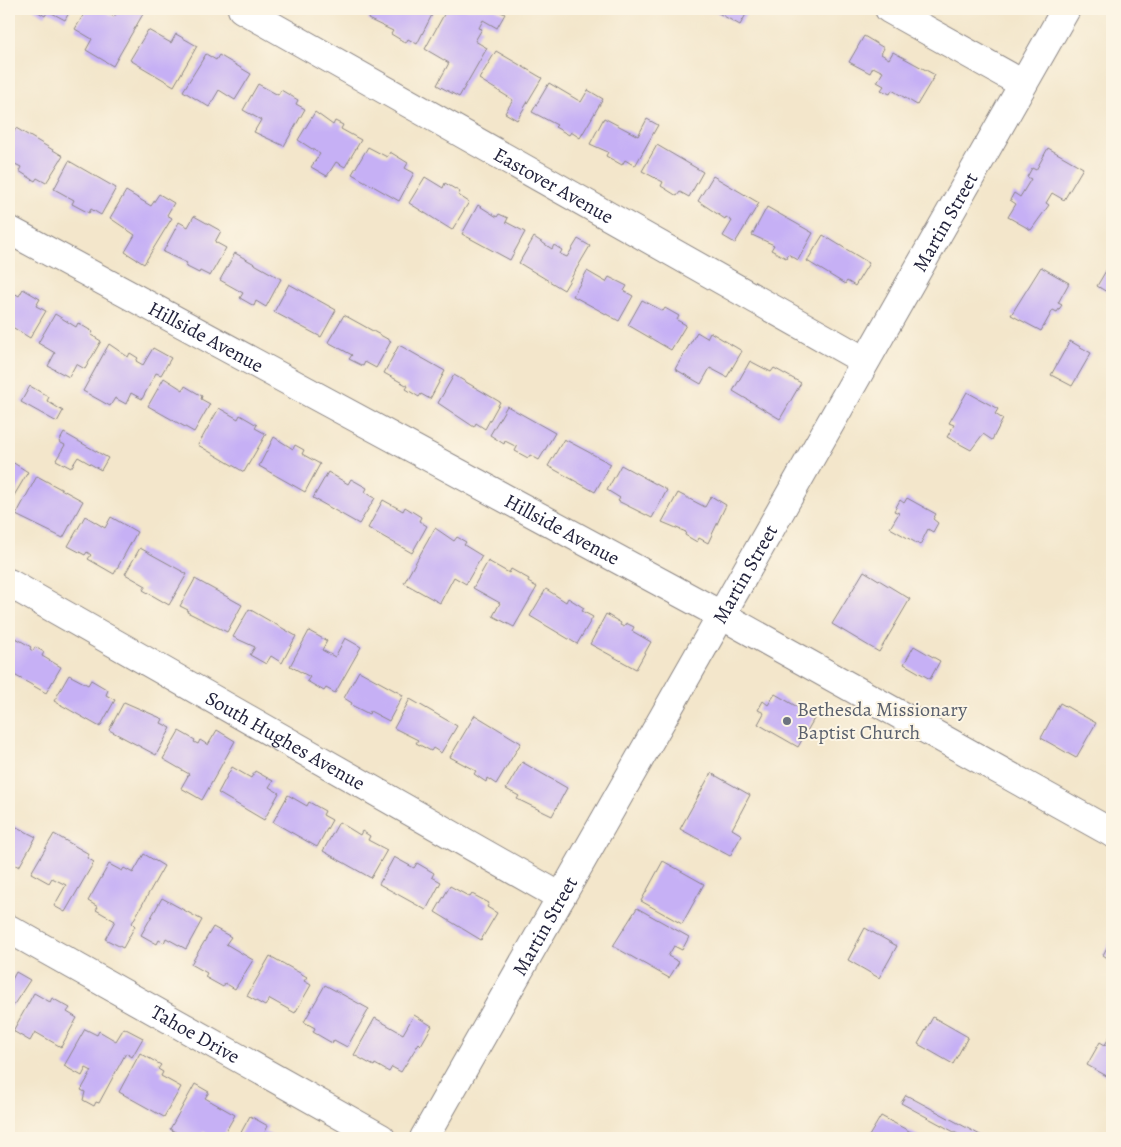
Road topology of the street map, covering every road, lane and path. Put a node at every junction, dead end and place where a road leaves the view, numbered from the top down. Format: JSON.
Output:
{"nodes":[{"id":1,"x":242,"y":9,"type":"edge"},
{"id":2,"x":888,"y":9,"type":"edge"},
{"id":3,"x":1066,"y":9,"type":"edge"},
{"id":4,"x":1023,"y":84,"type":"junction"},
{"id":5,"x":9,"y":230,"type":"edge"},
{"id":6,"x":865,"y":362,"type":"junction"},
{"id":7,"x":9,"y":583,"type":"edge"},
{"id":8,"x":721,"y":615,"type":"junction"},
{"id":9,"x":1112,"y":833,"type":"edge"},
{"id":10,"x":561,"y":897,"type":"junction"},
{"id":11,"x":9,"y":929,"type":"edge"},
{"id":12,"x":381,"y":1138,"type":"edge"},
{"id":13,"x":424,"y":1138,"type":"edge"}],
"edges":[{"from":1,"to":6,"type":"street","name":"Eastover Avenue"},
{"from":2,"to":4,"type":"street"},
{"from":3,"to":4,"type":"street","name":"Martin Street"},
{"from":4,"to":6,"type":"street","name":"Martin Street"},
{"from":5,"to":8,"type":"street","name":"Hillside Avenue"},
{"from":6,"to":8,"type":"street","name":"Martin Street"},
{"from":7,"to":10,"type":"street","name":"South Hughes Avenue"},
{"from":8,"to":9,"type":"street","name":"Hillside Avenue"},
{"from":8,"to":10,"type":"street","name":"Martin Street"},
{"from":10,"to":13,"type":"street","name":"Martin Street"},
{"from":11,"to":12,"type":"street","name":"Tahoe Drive"}]}
